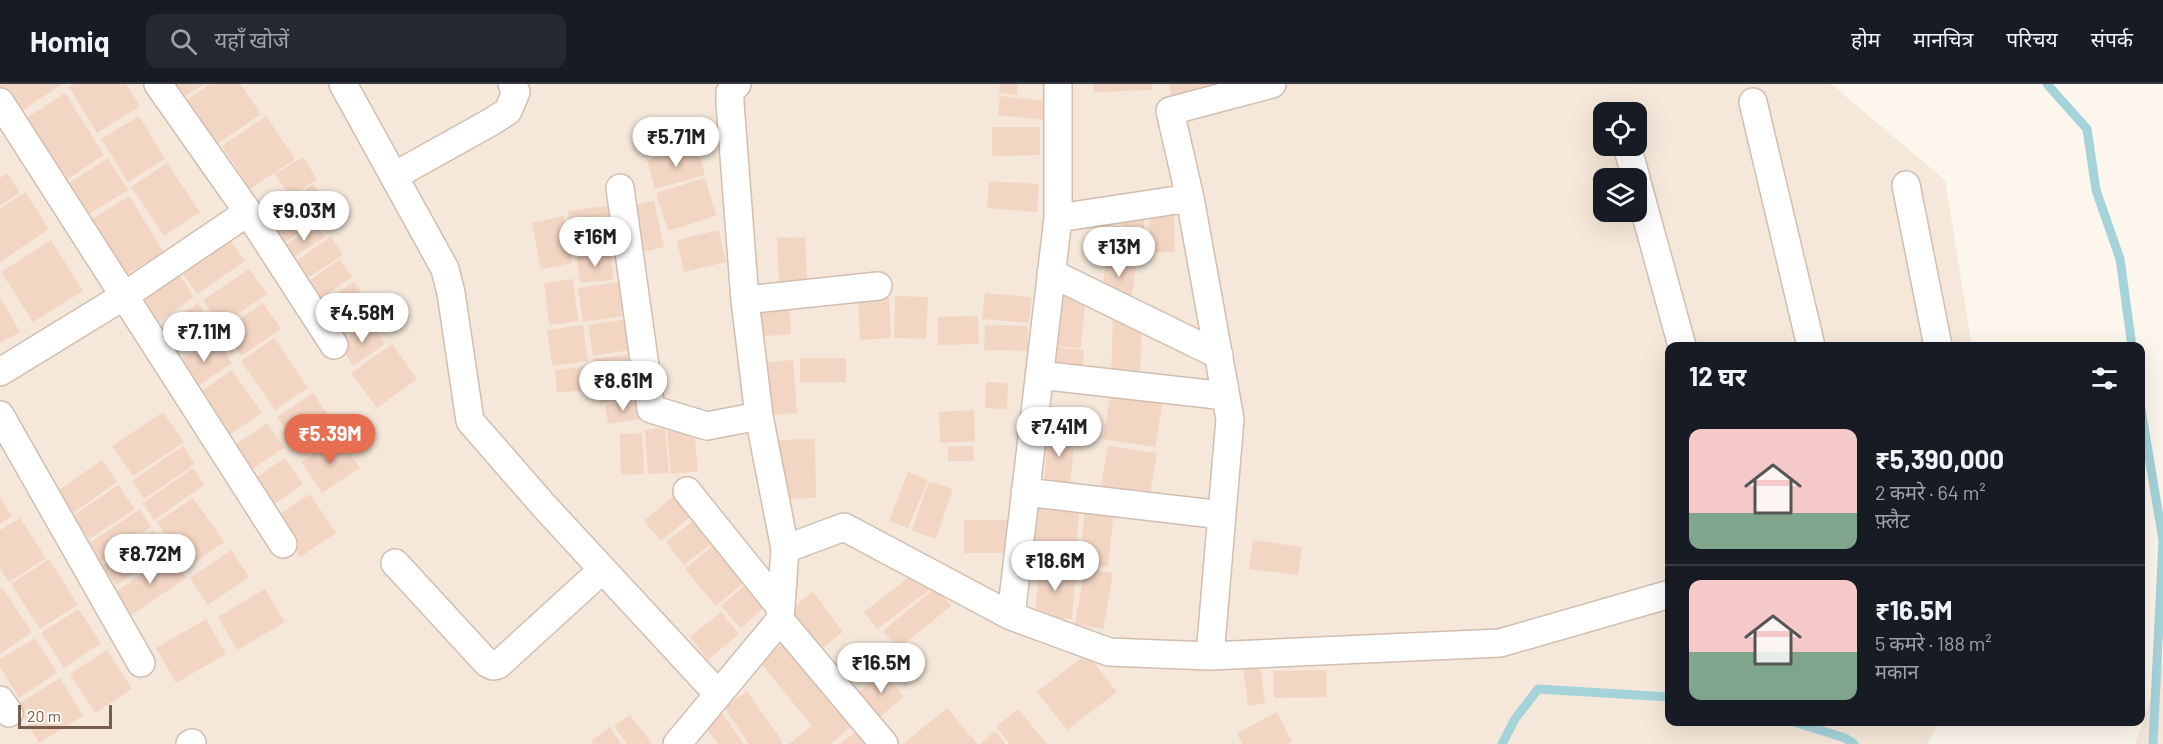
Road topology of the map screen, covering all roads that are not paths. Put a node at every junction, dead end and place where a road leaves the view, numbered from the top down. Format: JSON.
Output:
{"nodes":[{"id":1,"x":158,"y":84,"type":"edge"},
{"id":2,"x":343,"y":84,"type":"edge"},
{"id":3,"x":512,"y":84,"type":"edge"},
{"id":4,"x":737,"y":84,"type":"edge"},
{"id":5,"x":1058,"y":84,"type":"edge"},
{"id":6,"x":1272,"y":84,"type":"edge"},
{"id":7,"x":0,"y":102,"type":"edge"},
{"id":8,"x":1753,"y":102,"type":"dead end"},
{"id":9,"x":394,"y":176,"type":"junction"},
{"id":10,"x":1906,"y":185,"type":"dead end"},
{"id":11,"x":620,"y":188,"type":"dead end"},
{"id":12,"x":1190,"y":198,"type":"junction"},
{"id":13,"x":248,"y":212,"type":"junction"},
{"id":14,"x":1058,"y":218,"type":"junction"},
{"id":15,"x":1647,"y":219,"type":"edge"},
{"id":16,"x":1052,"y":273,"type":"junction"},
{"id":17,"x":878,"y":286,"type":"dead end"},
{"id":18,"x":124,"y":296,"type":"junction"},
{"id":19,"x":745,"y":300,"type":"junction"},
{"id":20,"x":1681,"y":342,"type":"edge"},
{"id":21,"x":1810,"y":342,"type":"edge"},
{"id":22,"x":1937,"y":342,"type":"edge"},
{"id":23,"x":334,"y":345,"type":"dead end"},
{"id":24,"x":1219,"y":355,"type":"junction"},
{"id":25,"x":0,"y":372,"type":"edge"},
{"id":26,"x":1040,"y":375,"type":"junction"},
{"id":27,"x":1226,"y":396,"type":"junction"},
{"id":28,"x":0,"y":415,"type":"edge"},
{"id":29,"x":759,"y":416,"type":"junction"},
{"id":30,"x":687,"y":491,"type":"dead end"},
{"id":31,"x":1026,"y":492,"type":"junction"},
{"id":32,"x":1222,"y":515,"type":"junction"},
{"id":33,"x":283,"y":544,"type":"dead end"},
{"id":34,"x":785,"y":549,"type":"junction"},
{"id":35,"x":395,"y":563,"type":"dead end"},
{"id":36,"x":602,"y":570,"type":"junction"},
{"id":37,"x":1665,"y":595,"type":"edge"},
{"id":38,"x":780,"y":614,"type":"junction"},
{"id":39,"x":1011,"y":616,"type":"junction"},
{"id":40,"x":1210,"y":656,"type":"junction"},
{"id":41,"x":141,"y":663,"type":"dead end"},
{"id":42,"x":718,"y":694,"type":"junction"},
{"id":43,"x":677,"y":744,"type":"edge"},
{"id":44,"x":884,"y":744,"type":"edge"}],
"edges":[{"from":1,"to":13,"type":"street"},
{"from":2,"to":9,"type":"street"},
{"from":3,"to":9,"type":"street"},
{"from":4,"to":19,"type":"street"},
{"from":5,"to":14,"type":"street"},
{"from":6,"to":12,"type":"street"},
{"from":7,"to":18,"type":"street"},
{"from":8,"to":21,"type":"street"},
{"from":9,"to":36,"type":"street"},
{"from":10,"to":22,"type":"street"},
{"from":11,"to":29,"type":"street"},
{"from":12,"to":14,"type":"street"},
{"from":12,"to":24,"type":"street"},
{"from":13,"to":18,"type":"street"},
{"from":13,"to":23,"type":"street"},
{"from":14,"to":16,"type":"street"},
{"from":15,"to":20,"type":"street"},
{"from":16,"to":24,"type":"street"},
{"from":16,"to":26,"type":"street"},
{"from":17,"to":19,"type":"street"},
{"from":18,"to":25,"type":"street"},
{"from":18,"to":33,"type":"street"},
{"from":19,"to":29,"type":"street"},
{"from":24,"to":27,"type":"street"},
{"from":26,"to":27,"type":"street"},
{"from":26,"to":31,"type":"street"},
{"from":27,"to":32,"type":"street"},
{"from":28,"to":41,"type":"street"},
{"from":29,"to":34,"type":"street"},
{"from":30,"to":38,"type":"street"},
{"from":31,"to":32,"type":"street"},
{"from":31,"to":39,"type":"street"},
{"from":32,"to":40,"type":"street"},
{"from":34,"to":38,"type":"street"},
{"from":34,"to":39,"type":"street"},
{"from":35,"to":36,"type":"street"},
{"from":36,"to":42,"type":"street"},
{"from":37,"to":40,"type":"street"},
{"from":38,"to":42,"type":"street"},
{"from":38,"to":44,"type":"street"},
{"from":39,"to":40,"type":"street"},
{"from":42,"to":43,"type":"street"}]}
